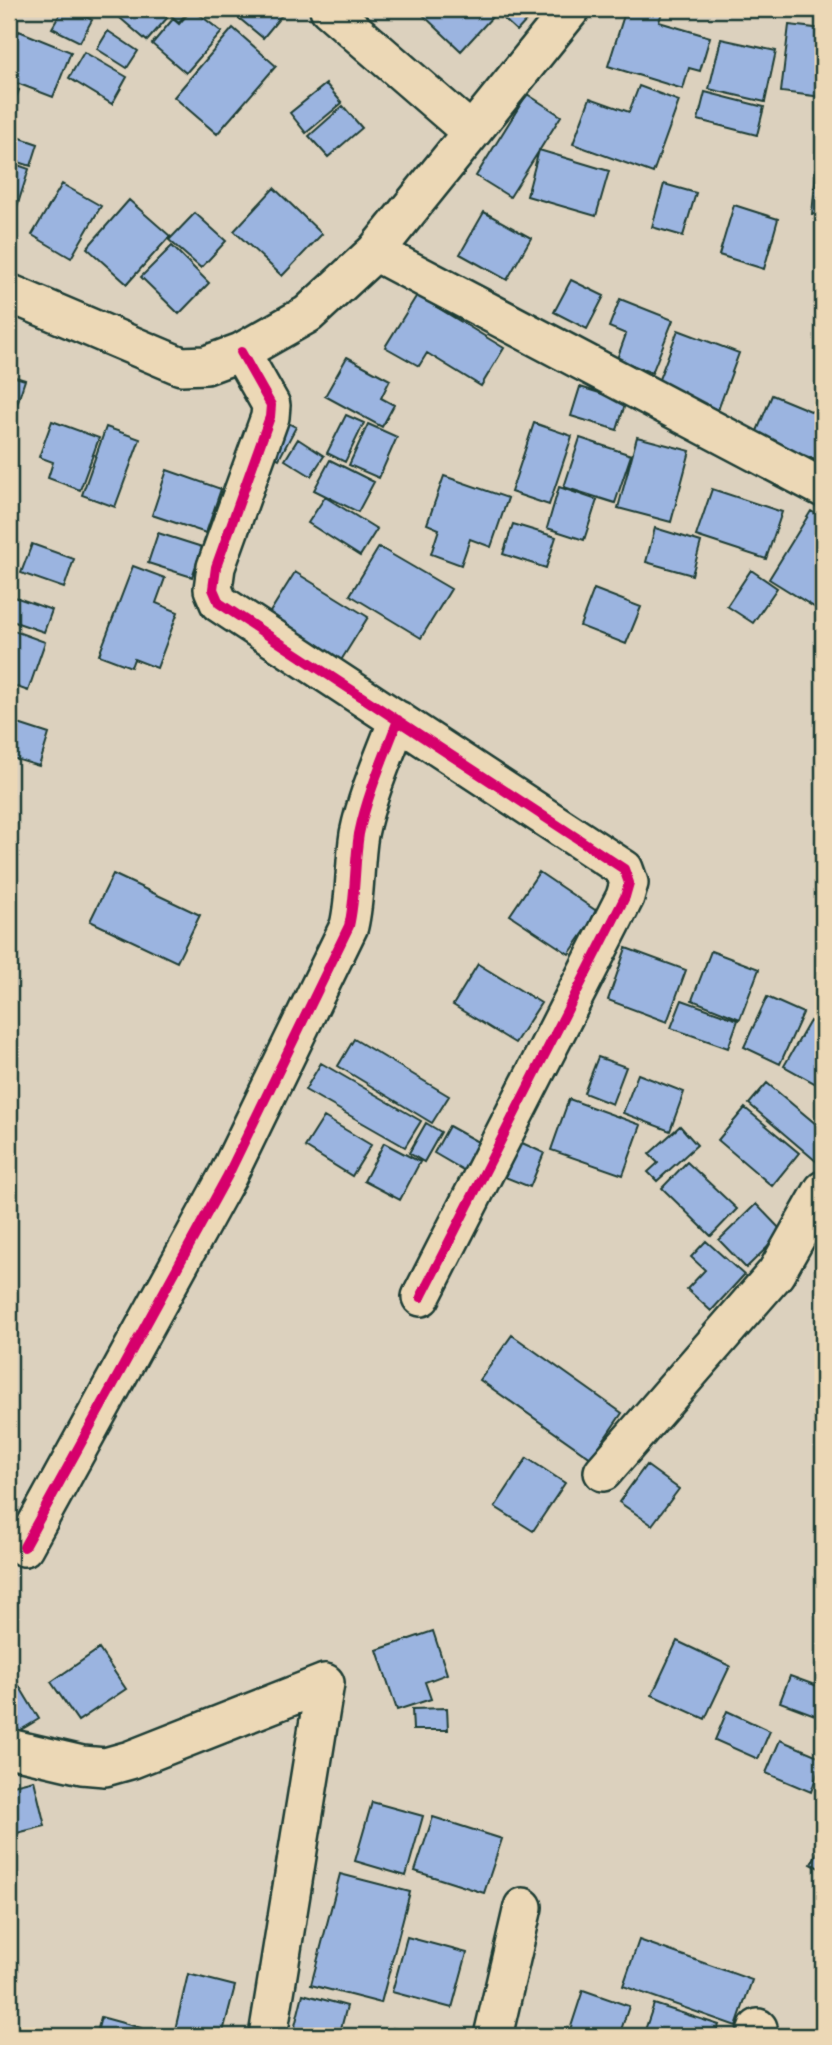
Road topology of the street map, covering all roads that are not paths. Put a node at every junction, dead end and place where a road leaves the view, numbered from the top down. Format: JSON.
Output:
{"nodes":[{"id":1,"x":329,"y":9,"type":"edge"},
{"id":2,"x":571,"y":9,"type":"edge"},
{"id":3,"x":471,"y":132,"type":"junction"},
{"id":4,"x":375,"y":252,"type":"junction"},
{"id":5,"x":9,"y":293,"type":"edge"},
{"id":6,"x":241,"y":352,"type":"junction"},
{"id":7,"x":823,"y":488,"type":"edge"},
{"id":8,"x":398,"y":720,"type":"junction"},
{"id":9,"x":823,"y":1190,"type":"edge"},
{"id":10,"x":421,"y":1297,"type":"dead end"},
{"id":11,"x":603,"y":1472,"type":"dead end"},
{"id":12,"x":24,"y":1547,"type":"dead end"},
{"id":13,"x":9,"y":1748,"type":"edge"},
{"id":14,"x":523,"y":1907,"type":"dead end"},
{"id":15,"x":268,"y":2036,"type":"edge"},
{"id":16,"x":493,"y":2036,"type":"edge"}],
"edges":[{"from":1,"to":3,"type":"street"},
{"from":2,"to":3,"type":"street"},
{"from":3,"to":4,"type":"street"},
{"from":4,"to":6,"type":"street"},
{"from":4,"to":7,"type":"street"},
{"from":5,"to":6,"type":"street"},
{"from":6,"to":8,"type":"street"},
{"from":8,"to":10,"type":"street"},
{"from":8,"to":12,"type":"street"},
{"from":9,"to":11,"type":"street"},
{"from":13,"to":15,"type":"street"},
{"from":14,"to":16,"type":"street"}]}
